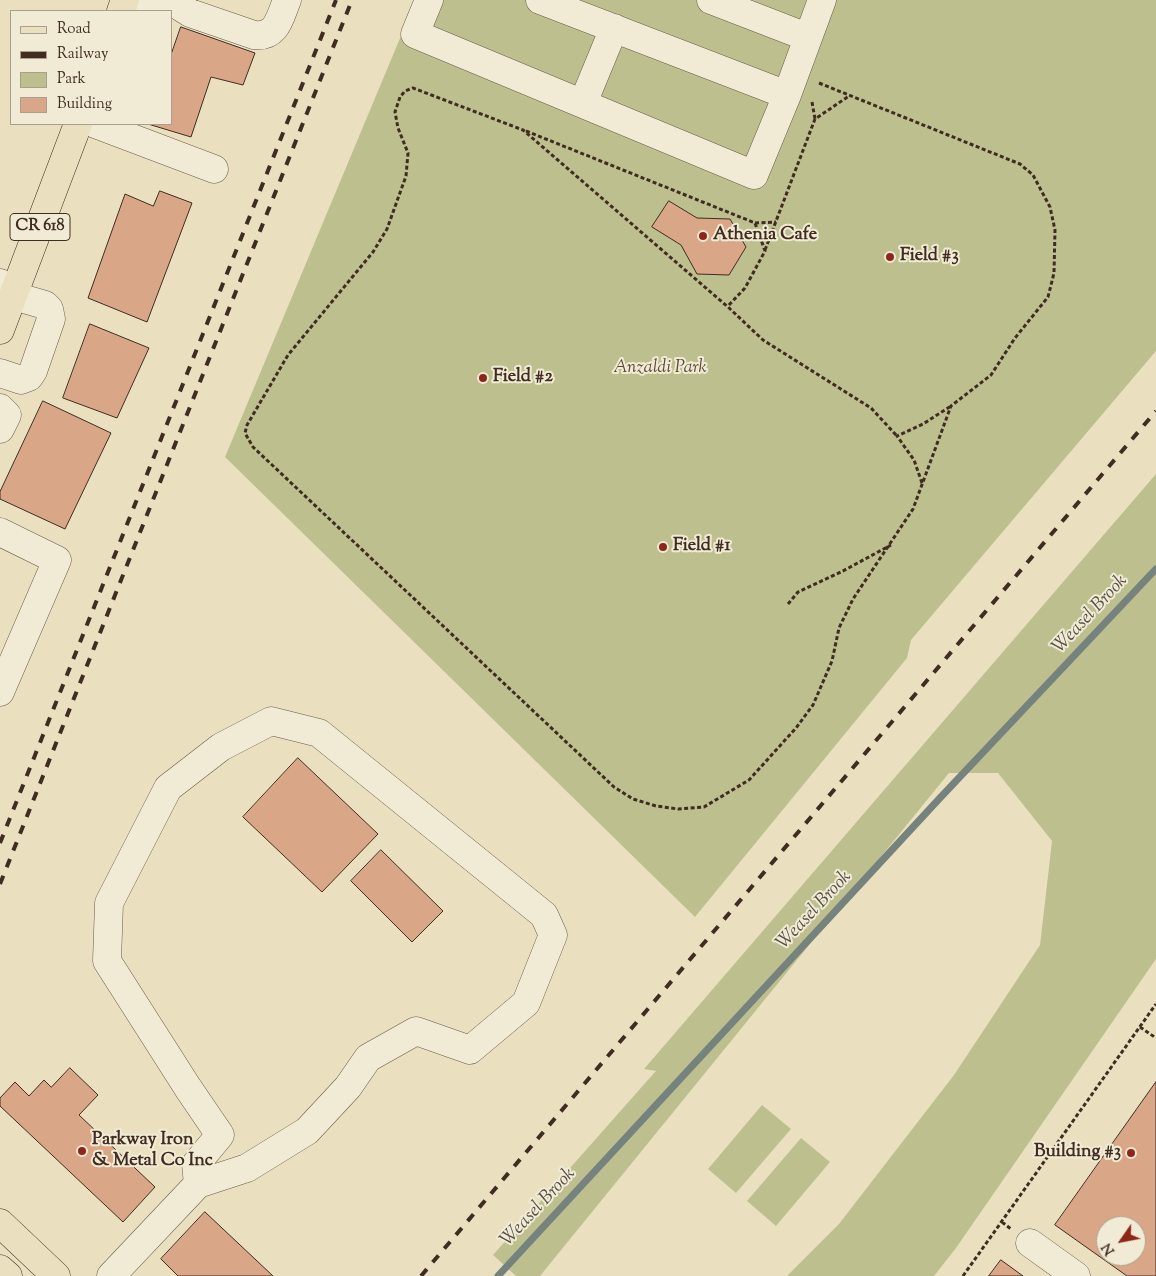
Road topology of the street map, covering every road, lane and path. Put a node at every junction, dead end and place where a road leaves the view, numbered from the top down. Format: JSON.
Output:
{"nodes":[{"id":1,"x":126,"y":0,"type":"edge"},
{"id":2,"x":287,"y":0,"type":"edge"},
{"id":3,"x":429,"y":0,"type":"edge"},
{"id":4,"x":541,"y":0,"type":"edge"},
{"id":5,"x":711,"y":0,"type":"edge"},
{"id":6,"x":822,"y":0,"type":"edge"},
{"id":7,"x":160,"y":7,"type":"edge"},
{"id":8,"x":614,"y":28,"type":"junction"},
{"id":9,"x":807,"y":38,"type":"junction"},
{"id":10,"x":791,"y":84,"type":"junction"},
{"id":11,"x":849,"y":95,"type":"junction"},
{"id":12,"x":583,"y":103,"type":"junction"},
{"id":13,"x":78,"y":125,"type":"edge"},
{"id":14,"x":107,"y":126,"type":"edge"},
{"id":15,"x":524,"y":130,"type":"junction"},
{"id":16,"x":214,"y":169,"type":"dead end"},
{"id":17,"x":776,"y":222,"type":"junction"},
{"id":18,"x":755,"y":223,"type":"junction"},
{"id":19,"x":765,"y":251,"type":"junction"},
{"id":20,"x":7,"y":289,"type":"edge"},
{"id":21,"x":728,"y":306,"type":"junction"},
{"id":22,"x":0,"y":330,"type":"edge"},
{"id":23,"x":0,"y":373,"type":"edge"},
{"id":24,"x":951,"y":406,"type":"junction"},
{"id":25,"x":0,"y":408,"type":"edge"},
{"id":26,"x":0,"y":429,"type":"edge"},
{"id":27,"x":897,"y":436,"type":"junction"},
{"id":28,"x":923,"y":484,"type":"junction"},
{"id":29,"x":0,"y":532,"type":"edge"},
{"id":30,"x":891,"y":544,"type":"junction"},
{"id":31,"x":788,"y":604,"type":"dead end"},
{"id":32,"x":0,"y":692,"type":"edge"},
{"id":33,"x":1156,"y":1004,"type":"edge"},
{"id":34,"x":1140,"y":1027,"type":"junction"},
{"id":35,"x":1156,"y":1038,"type":"edge"},
{"id":36,"x":198,"y":1184,"type":"junction"},
{"id":37,"x":0,"y":1223,"type":"edge"},
{"id":38,"x":1030,"y":1243,"type":"dead end"},
{"id":39,"x":0,"y":1269,"type":"edge"},
{"id":40,"x":8,"y":1276,"type":"edge"},
{"id":41,"x":56,"y":1276,"type":"edge"},
{"id":42,"x":111,"y":1276,"type":"edge"},
{"id":43,"x":963,"y":1276,"type":"edge"},
{"id":44,"x":1076,"y":1276,"type":"edge"}],
"edges":[{"from":1,"to":7,"type":"street"},
{"from":2,"to":7,"type":"street"},
{"from":3,"to":12,"type":"street"},
{"from":4,"to":8,"type":"street"},
{"from":5,"to":9,"type":"street"},
{"from":6,"to":9,"type":"street"},
{"from":8,"to":10,"type":"street"},
{"from":8,"to":12,"type":"street"},
{"from":9,"to":10,"type":"street"},
{"from":10,"to":11,"type":"path"},
{"from":10,"to":12,"type":"street"},
{"from":11,"to":17,"type":"path"},
{"from":11,"to":24,"type":"path"},
{"from":13,"to":20,"type":"main road","number":"CR 618"},
{"from":14,"to":16,"type":"street"},
{"from":15,"to":18,"type":"path"},
{"from":15,"to":21,"type":"path"},
{"from":15,"to":30,"type":"path"},
{"from":17,"to":18,"type":"path"},
{"from":17,"to":19,"type":"path"},
{"from":18,"to":19,"type":"path"},
{"from":19,"to":21,"type":"path"},
{"from":20,"to":22,"type":"main road","number":"CR 618"},
{"from":20,"to":23,"type":"street"},
{"from":21,"to":27,"type":"path"},
{"from":24,"to":27,"type":"path"},
{"from":24,"to":28,"type":"path"},
{"from":25,"to":26,"type":"street"},
{"from":27,"to":28,"type":"path"},
{"from":28,"to":30,"type":"path"},
{"from":29,"to":32,"type":"street"},
{"from":30,"to":31,"type":"path"},
{"from":33,"to":34,"type":"path"},
{"from":34,"to":35,"type":"path"},
{"from":34,"to":43,"type":"path"},
{"from":36,"to":36,"type":"street"},
{"from":36,"to":42,"type":"street"},
{"from":37,"to":41,"type":"main road"},
{"from":38,"to":44,"type":"street"},
{"from":39,"to":40,"type":"main road"}]}
